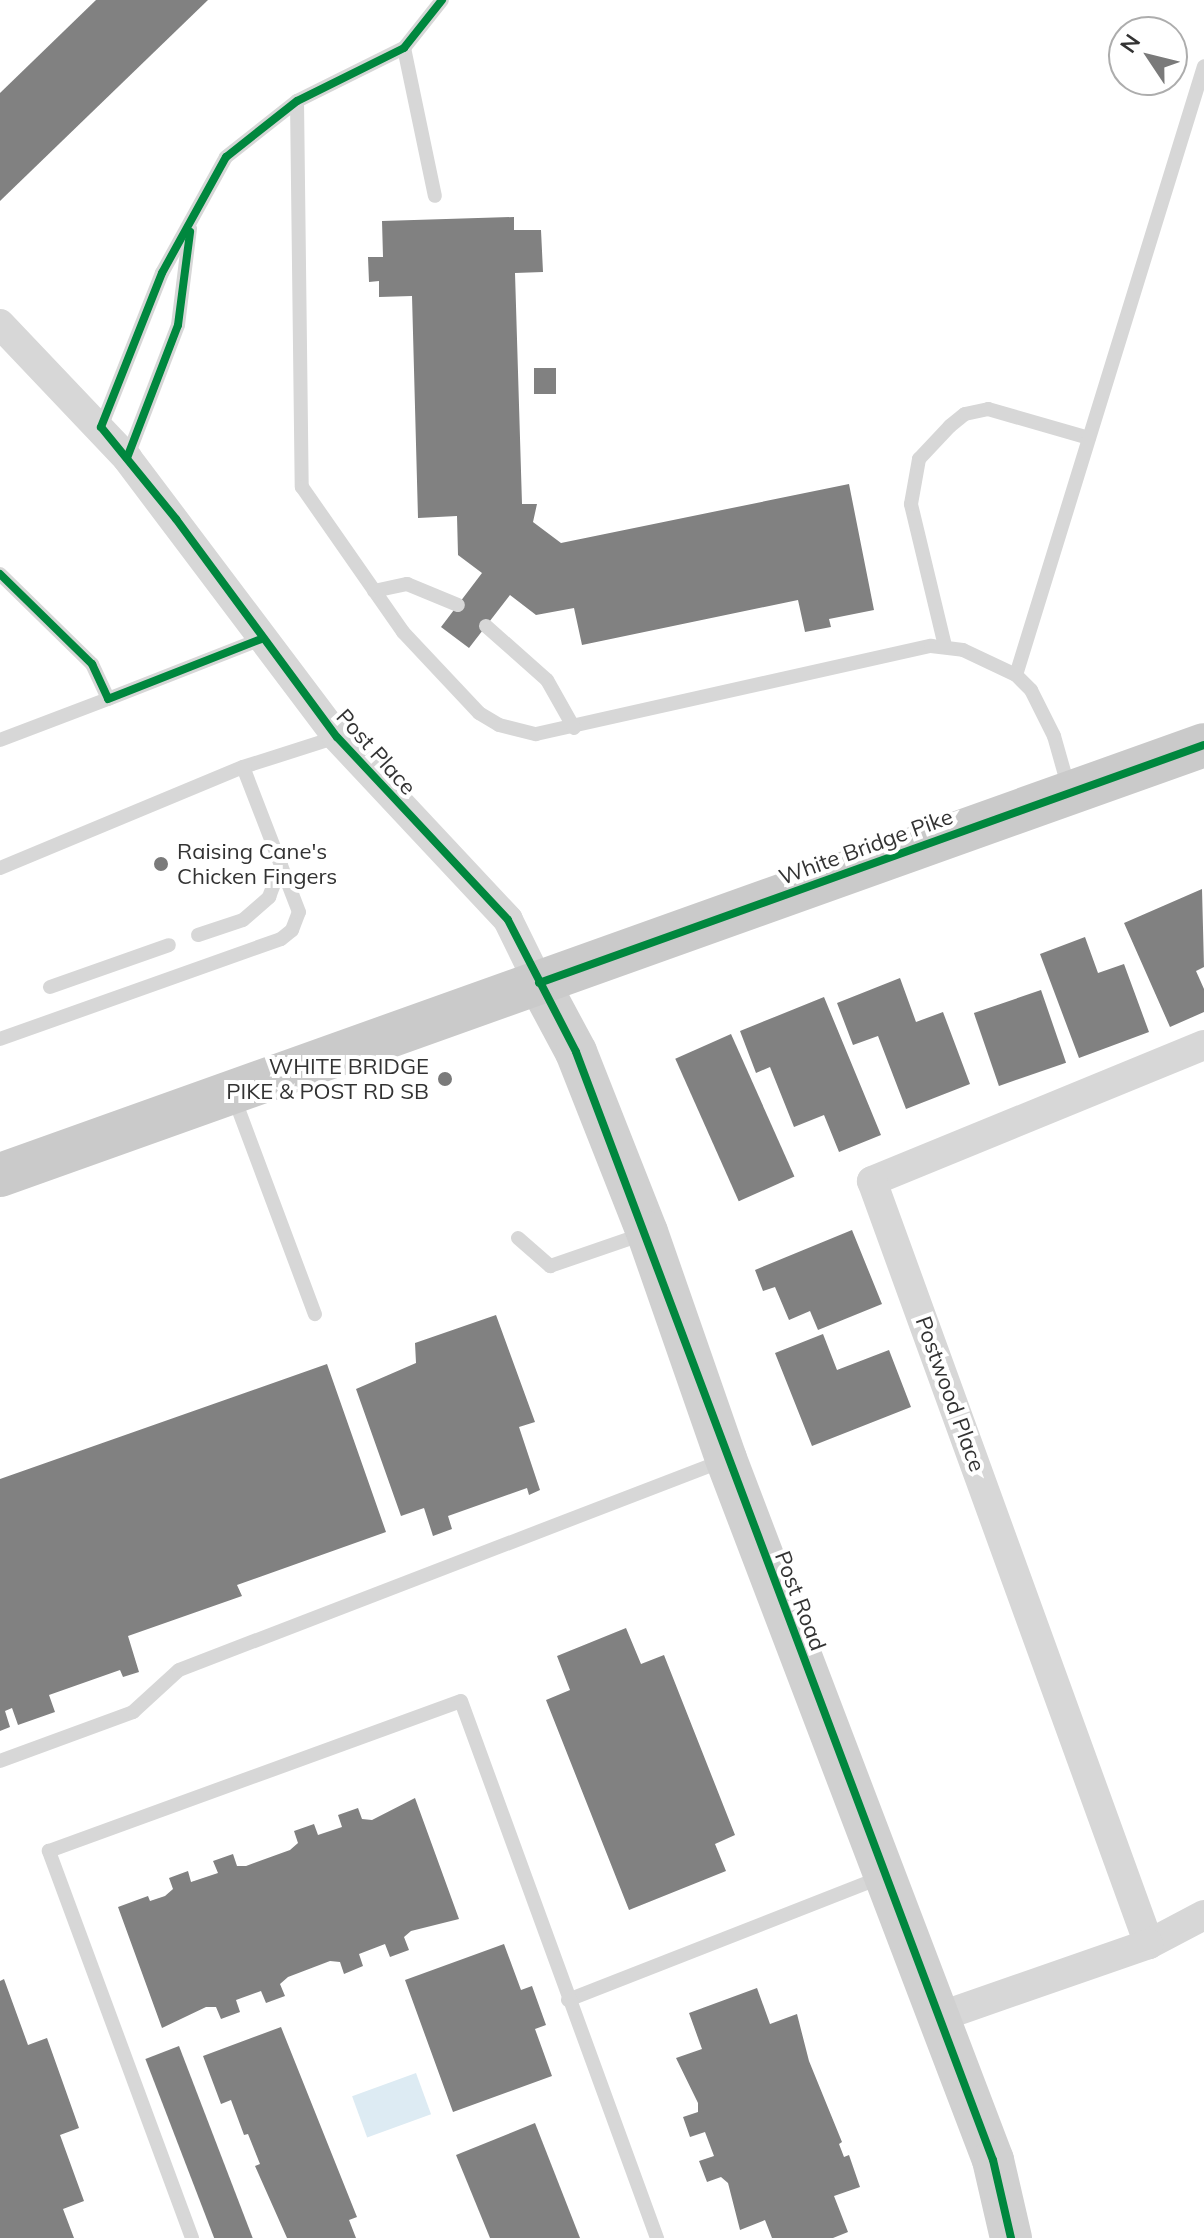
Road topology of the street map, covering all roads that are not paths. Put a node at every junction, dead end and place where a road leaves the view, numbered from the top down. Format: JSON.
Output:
{"nodes":[{"id":1,"x":442,"y":0,"type":"edge"},
{"id":2,"x":404,"y":48,"type":"junction"},
{"id":3,"x":1204,"y":66,"type":"edge"},
{"id":4,"x":297,"y":101,"type":"junction"},
{"id":5,"x":435,"y":196,"type":"dead end"},
{"id":6,"x":191,"y":222,"type":"junction"},
{"id":7,"x":0,"y":324,"type":"edge"},
{"id":8,"x":101,"y":427,"type":"junction"},
{"id":9,"x":1089,"y":438,"type":"junction"},
{"id":10,"x":127,"y":458,"type":"junction"},
{"id":11,"x":0,"y":574,"type":"edge"},
{"id":12,"x":374,"y":591,"type":"junction"},
{"id":13,"x":458,"y":605,"type":"dead end"},
{"id":14,"x":486,"y":626,"type":"dead end"},
{"id":15,"x":261,"y":639,"type":"junction"},
{"id":16,"x":945,"y":646,"type":"junction"},
{"id":17,"x":1016,"y":675,"type":"junction"},
{"id":18,"x":108,"y":699,"type":"junction"},
{"id":19,"x":574,"y":728,"type":"junction"},
{"id":20,"x":337,"y":737,"type":"junction"},
{"id":21,"x":0,"y":740,"type":"edge"},
{"id":22,"x":1204,"y":745,"type":"edge"},
{"id":23,"x":243,"y":767,"type":"junction"},
{"id":24,"x":1069,"y":789,"type":"junction"},
{"id":25,"x":281,"y":865,"type":"junction"},
{"id":26,"x":0,"y":868,"type":"edge"},
{"id":27,"x":198,"y":935,"type":"dead end"},
{"id":28,"x":169,"y":945,"type":"dead end"},
{"id":29,"x":539,"y":983,"type":"junction"},
{"id":30,"x":50,"y":987,"type":"dead end"},
{"id":31,"x":0,"y":1039,"type":"edge"},
{"id":32,"x":1204,"y":1045,"type":"edge"},
{"id":33,"x":233,"y":1094,"type":"junction"},
{"id":34,"x":0,"y":1175,"type":"edge"},
{"id":35,"x":647,"y":1232,"type":"junction"},
{"id":36,"x":518,"y":1238,"type":"dead end"},
{"id":37,"x":315,"y":1314,"type":"dead end"},
{"id":38,"x":726,"y":1459,"type":"junction"},
{"id":39,"x":0,"y":1761,"type":"edge"},
{"id":40,"x":886,"y":1875,"type":"junction"},
{"id":41,"x":1204,"y":1915,"type":"edge"},
{"id":42,"x":1149,"y":1944,"type":"junction"},
{"id":43,"x":568,"y":2000,"type":"junction"},
{"id":44,"x":939,"y":2017,"type":"junction"},
{"id":45,"x":192,"y":2238,"type":"edge"},
{"id":46,"x":657,"y":2238,"type":"edge"},
{"id":47,"x":1011,"y":2238,"type":"edge"}],
"edges":[{"from":1,"to":2,"type":"lane"},
{"from":2,"to":4,"type":"lane"},
{"from":2,"to":5,"type":"lane"},
{"from":3,"to":9,"type":"lane"},
{"from":4,"to":6,"type":"lane"},
{"from":4,"to":12,"type":"lane"},
{"from":6,"to":8,"type":"lane"},
{"from":6,"to":10,"type":"lane"},
{"from":7,"to":8,"type":"street","name":"Post Place"},
{"from":8,"to":10,"type":"street","name":"Post Place"},
{"from":9,"to":16,"type":"lane"},
{"from":9,"to":17,"type":"lane"},
{"from":10,"to":15,"type":"street","name":"Post Place"},
{"from":11,"to":18,"type":"lane"},
{"from":12,"to":13,"type":"lane"},
{"from":12,"to":19,"type":"lane"},
{"from":14,"to":19,"type":"lane"},
{"from":15,"to":18,"type":"lane"},
{"from":15,"to":20,"type":"street","name":"Post Place"},
{"from":16,"to":17,"type":"lane"},
{"from":16,"to":19,"type":"lane"},
{"from":17,"to":24,"type":"lane"},
{"from":18,"to":21,"type":"lane"},
{"from":20,"to":23,"type":"lane"},
{"from":20,"to":29,"type":"street","name":"Post Place"},
{"from":22,"to":24,"type":"main road","name":"White Bridge Pike"},
{"from":23,"to":25,"type":"lane"},
{"from":23,"to":26,"type":"lane"},
{"from":24,"to":29,"type":"main road","name":"White Bridge Pike"},
{"from":25,"to":27,"type":"lane"},
{"from":25,"to":31,"type":"lane"},
{"from":28,"to":30,"type":"lane"},
{"from":29,"to":33,"type":"main road","name":"White Bridge Pike"},
{"from":29,"to":35,"type":"street","name":"Post Road"},
{"from":32,"to":42,"type":"street","name":"Postwood Place"},
{"from":33,"to":34,"type":"main road","name":"White Bridge Pike"},
{"from":33,"to":37,"type":"lane"},
{"from":35,"to":36,"type":"lane"},
{"from":35,"to":38,"type":"street","name":"Post Road"},
{"from":38,"to":39,"type":"lane"},
{"from":38,"to":40,"type":"street","name":"Post Road"},
{"from":40,"to":43,"type":"lane"},
{"from":40,"to":44,"type":"street","name":"Post Road"},
{"from":41,"to":42,"type":"street"},
{"from":42,"to":44,"type":"street"},
{"from":43,"to":45,"type":"lane"},
{"from":43,"to":46,"type":"lane"},
{"from":44,"to":47,"type":"street","name":"Post Road"}]}
